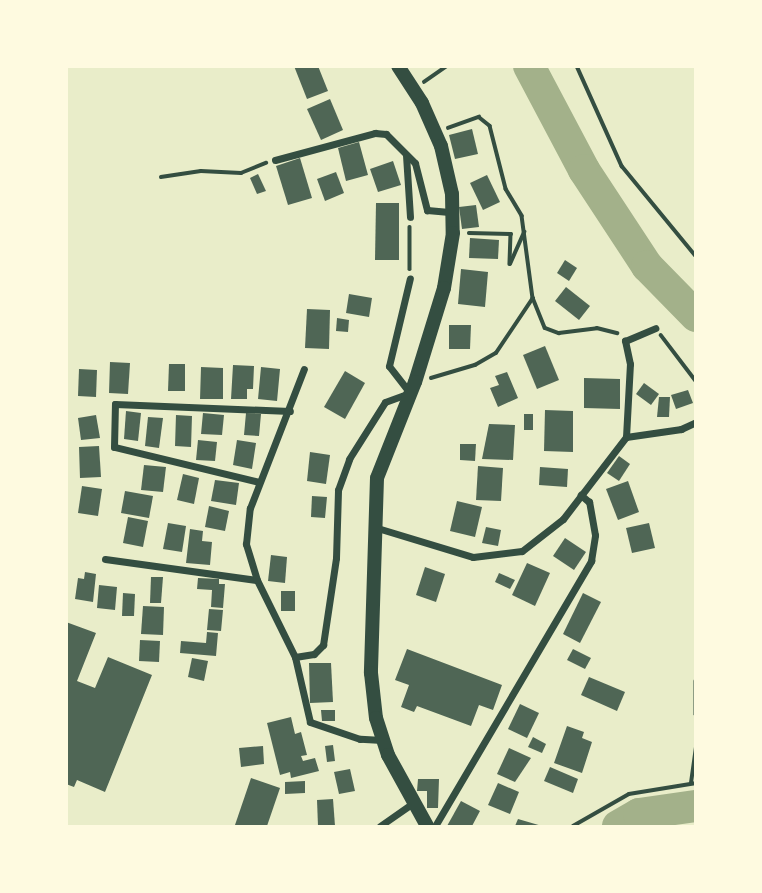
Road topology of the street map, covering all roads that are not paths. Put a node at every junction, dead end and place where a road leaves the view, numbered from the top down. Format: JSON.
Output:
{"nodes":[{"id":1,"x":398,"y":66,"type":"edge"},
{"id":2,"x":406,"y":154,"type":"junction"},
{"id":3,"x":275,"y":160,"type":"road end"},
{"id":4,"x":453,"y":212,"type":"junction"},
{"id":5,"x":410,"y":217,"type":"road end"},
{"id":6,"x":410,"y":278,"type":"road end"},
{"id":7,"x":655,"y":328,"type":"road end"},
{"id":8,"x":304,"y":369,"type":"dead end"},
{"id":9,"x":410,"y":393,"type":"junction"},
{"id":10,"x":290,"y":411,"type":"junction"},
{"id":11,"x":695,"y":422,"type":"edge"},
{"id":12,"x":626,"y":437,"type":"junction"},
{"id":13,"x":259,"y":482,"type":"junction"},
{"id":14,"x":581,"y":495,"type":"junction"},
{"id":15,"x":373,"y":526,"type":"junction"},
{"id":16,"x":105,"y":558,"type":"dead end"},
{"id":17,"x":257,"y":580,"type":"junction"},
{"id":18,"x":295,"y":657,"type":"junction"},
{"id":19,"x":382,"y":740,"type":"junction"},
{"id":20,"x":413,"y":803,"type":"junction"},
{"id":21,"x":380,"y":827,"type":"edge"},
{"id":22,"x":427,"y":827,"type":"edge"},
{"id":23,"x":435,"y":827,"type":"edge"}],
"edges":[{"from":1,"to":4,"type":"main road"},
{"from":2,"to":3,"type":"street"},
{"from":2,"to":4,"type":"street"},
{"from":2,"to":5,"type":"street"},
{"from":4,"to":9,"type":"main road"},
{"from":6,"to":9,"type":"street"},
{"from":7,"to":12,"type":"street"},
{"from":8,"to":10,"type":"street"},
{"from":9,"to":15,"type":"main road"},
{"from":9,"to":18,"type":"street"},
{"from":10,"to":13,"type":"street"},
{"from":10,"to":13,"type":"street"},
{"from":11,"to":12,"type":"street"},
{"from":12,"to":14,"type":"street"},
{"from":13,"to":17,"type":"street"},
{"from":14,"to":15,"type":"street"},
{"from":14,"to":23,"type":"street"},
{"from":15,"to":19,"type":"main road"},
{"from":16,"to":17,"type":"street"},
{"from":17,"to":18,"type":"street"},
{"from":18,"to":19,"type":"street"},
{"from":19,"to":20,"type":"main road"},
{"from":20,"to":21,"type":"street"},
{"from":20,"to":22,"type":"main road"}]}
